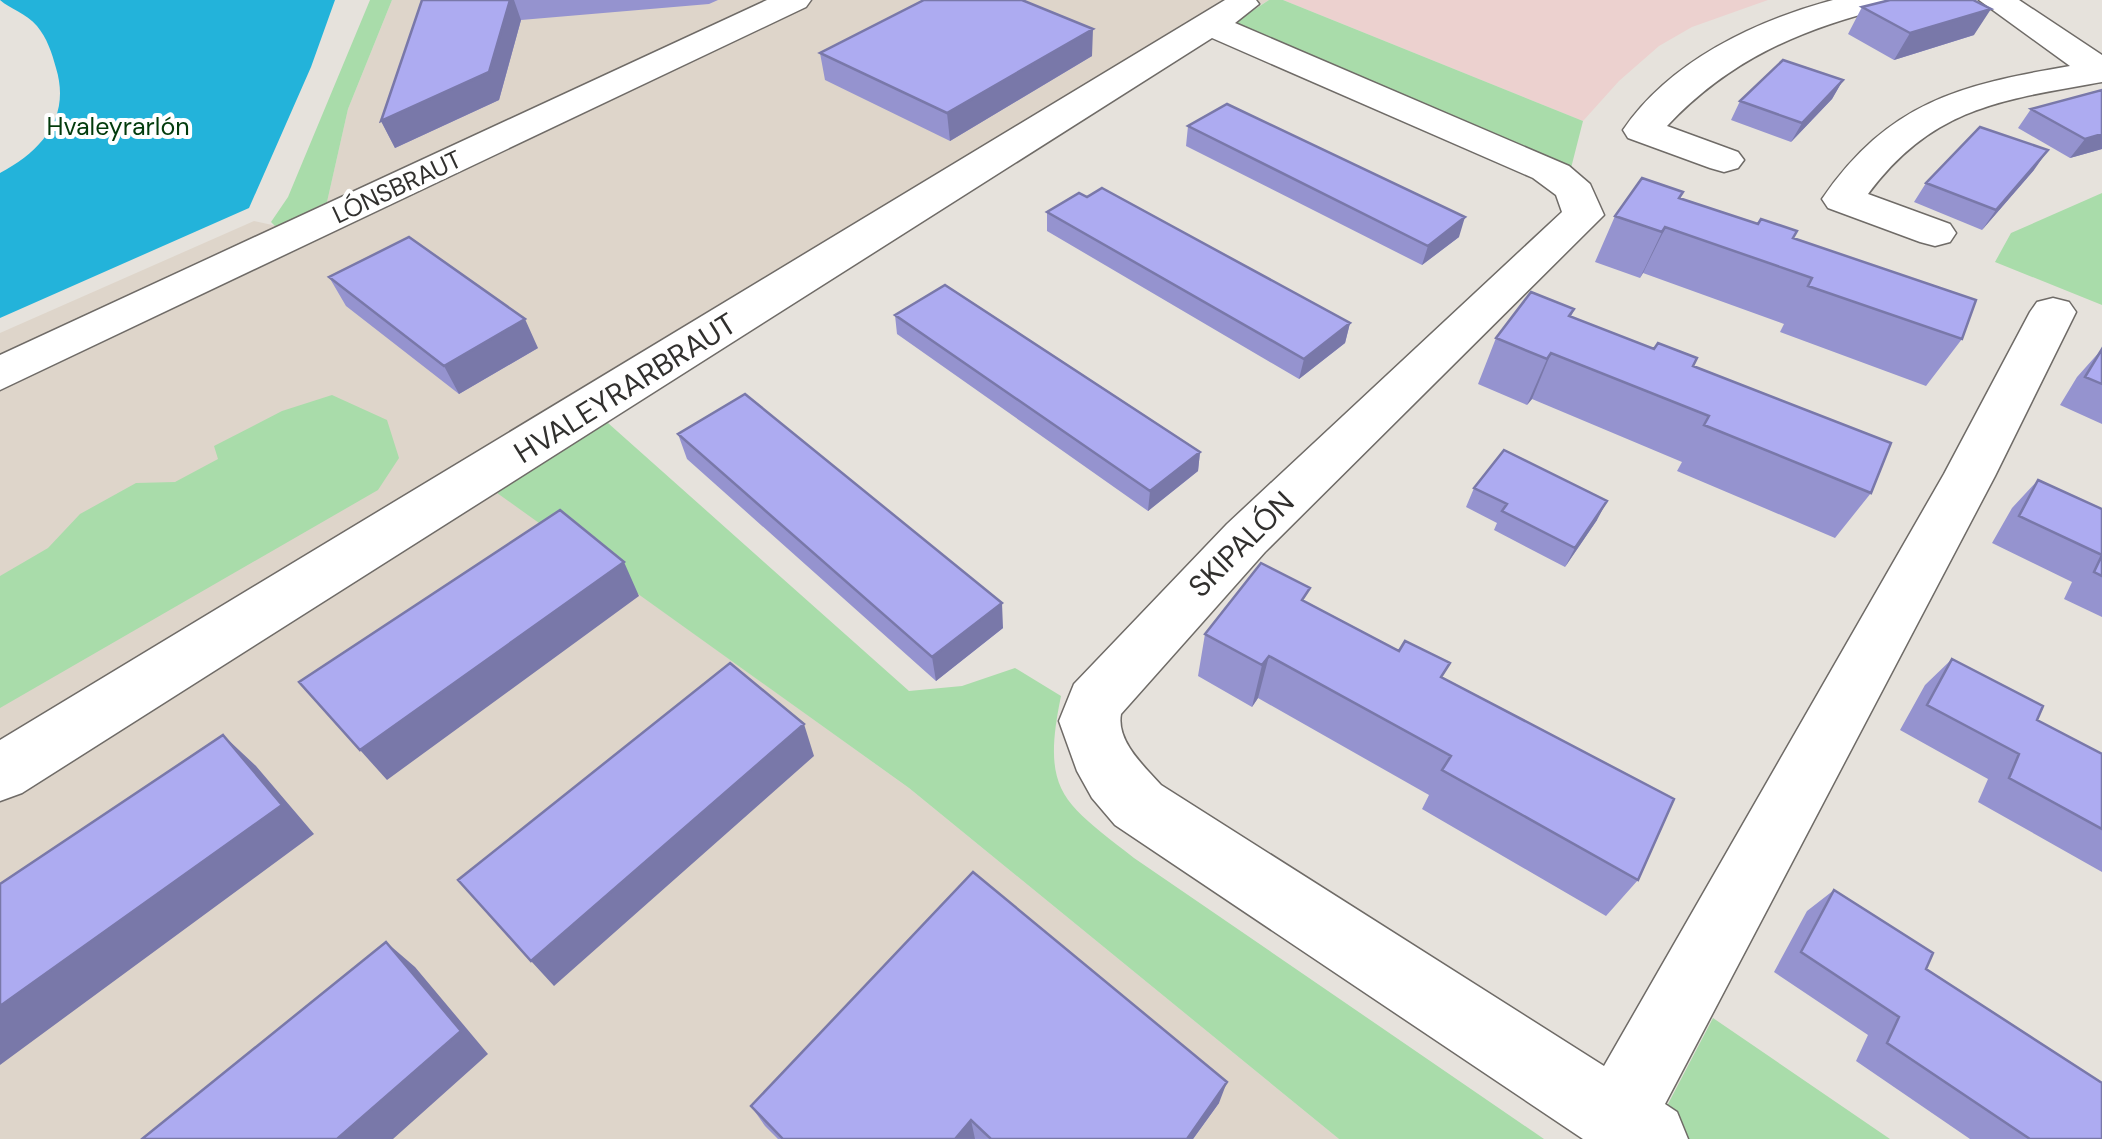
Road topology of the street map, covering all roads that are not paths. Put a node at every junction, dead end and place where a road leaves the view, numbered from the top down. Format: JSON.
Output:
{"nodes":[{"id":1,"x":794,"y":0,"type":"edge"},
{"id":2,"x":1877,"y":0,"type":"edge"},
{"id":3,"x":1996,"y":0,"type":"edge"},
{"id":4,"x":1229,"y":12,"type":"edge"},
{"id":5,"x":2102,"y":71,"type":"edge"},
{"id":6,"x":1724,"y":160,"type":"dead end"},
{"id":7,"x":1935,"y":233,"type":"dead end"},
{"id":8,"x":2053,"y":312,"type":"dead end"},
{"id":9,"x":0,"y":374,"type":"edge"},
{"id":10,"x":0,"y":773,"type":"edge"},
{"id":11,"x":1633,"y":1128,"type":"edge"}],
"edges":[{"from":1,"to":9,"type":"street","name":"LÓNSBRAUT"},
{"from":2,"to":6,"type":"street"},
{"from":3,"to":5,"type":"street"},
{"from":4,"to":10,"type":"street","name":"HVALEYRARBRAUT"},
{"from":4,"to":11,"type":"street","name":"SKIPALÓN"},
{"from":5,"to":7,"type":"street"},
{"from":8,"to":11,"type":"street","name":"SKIPALÓN"}]}
